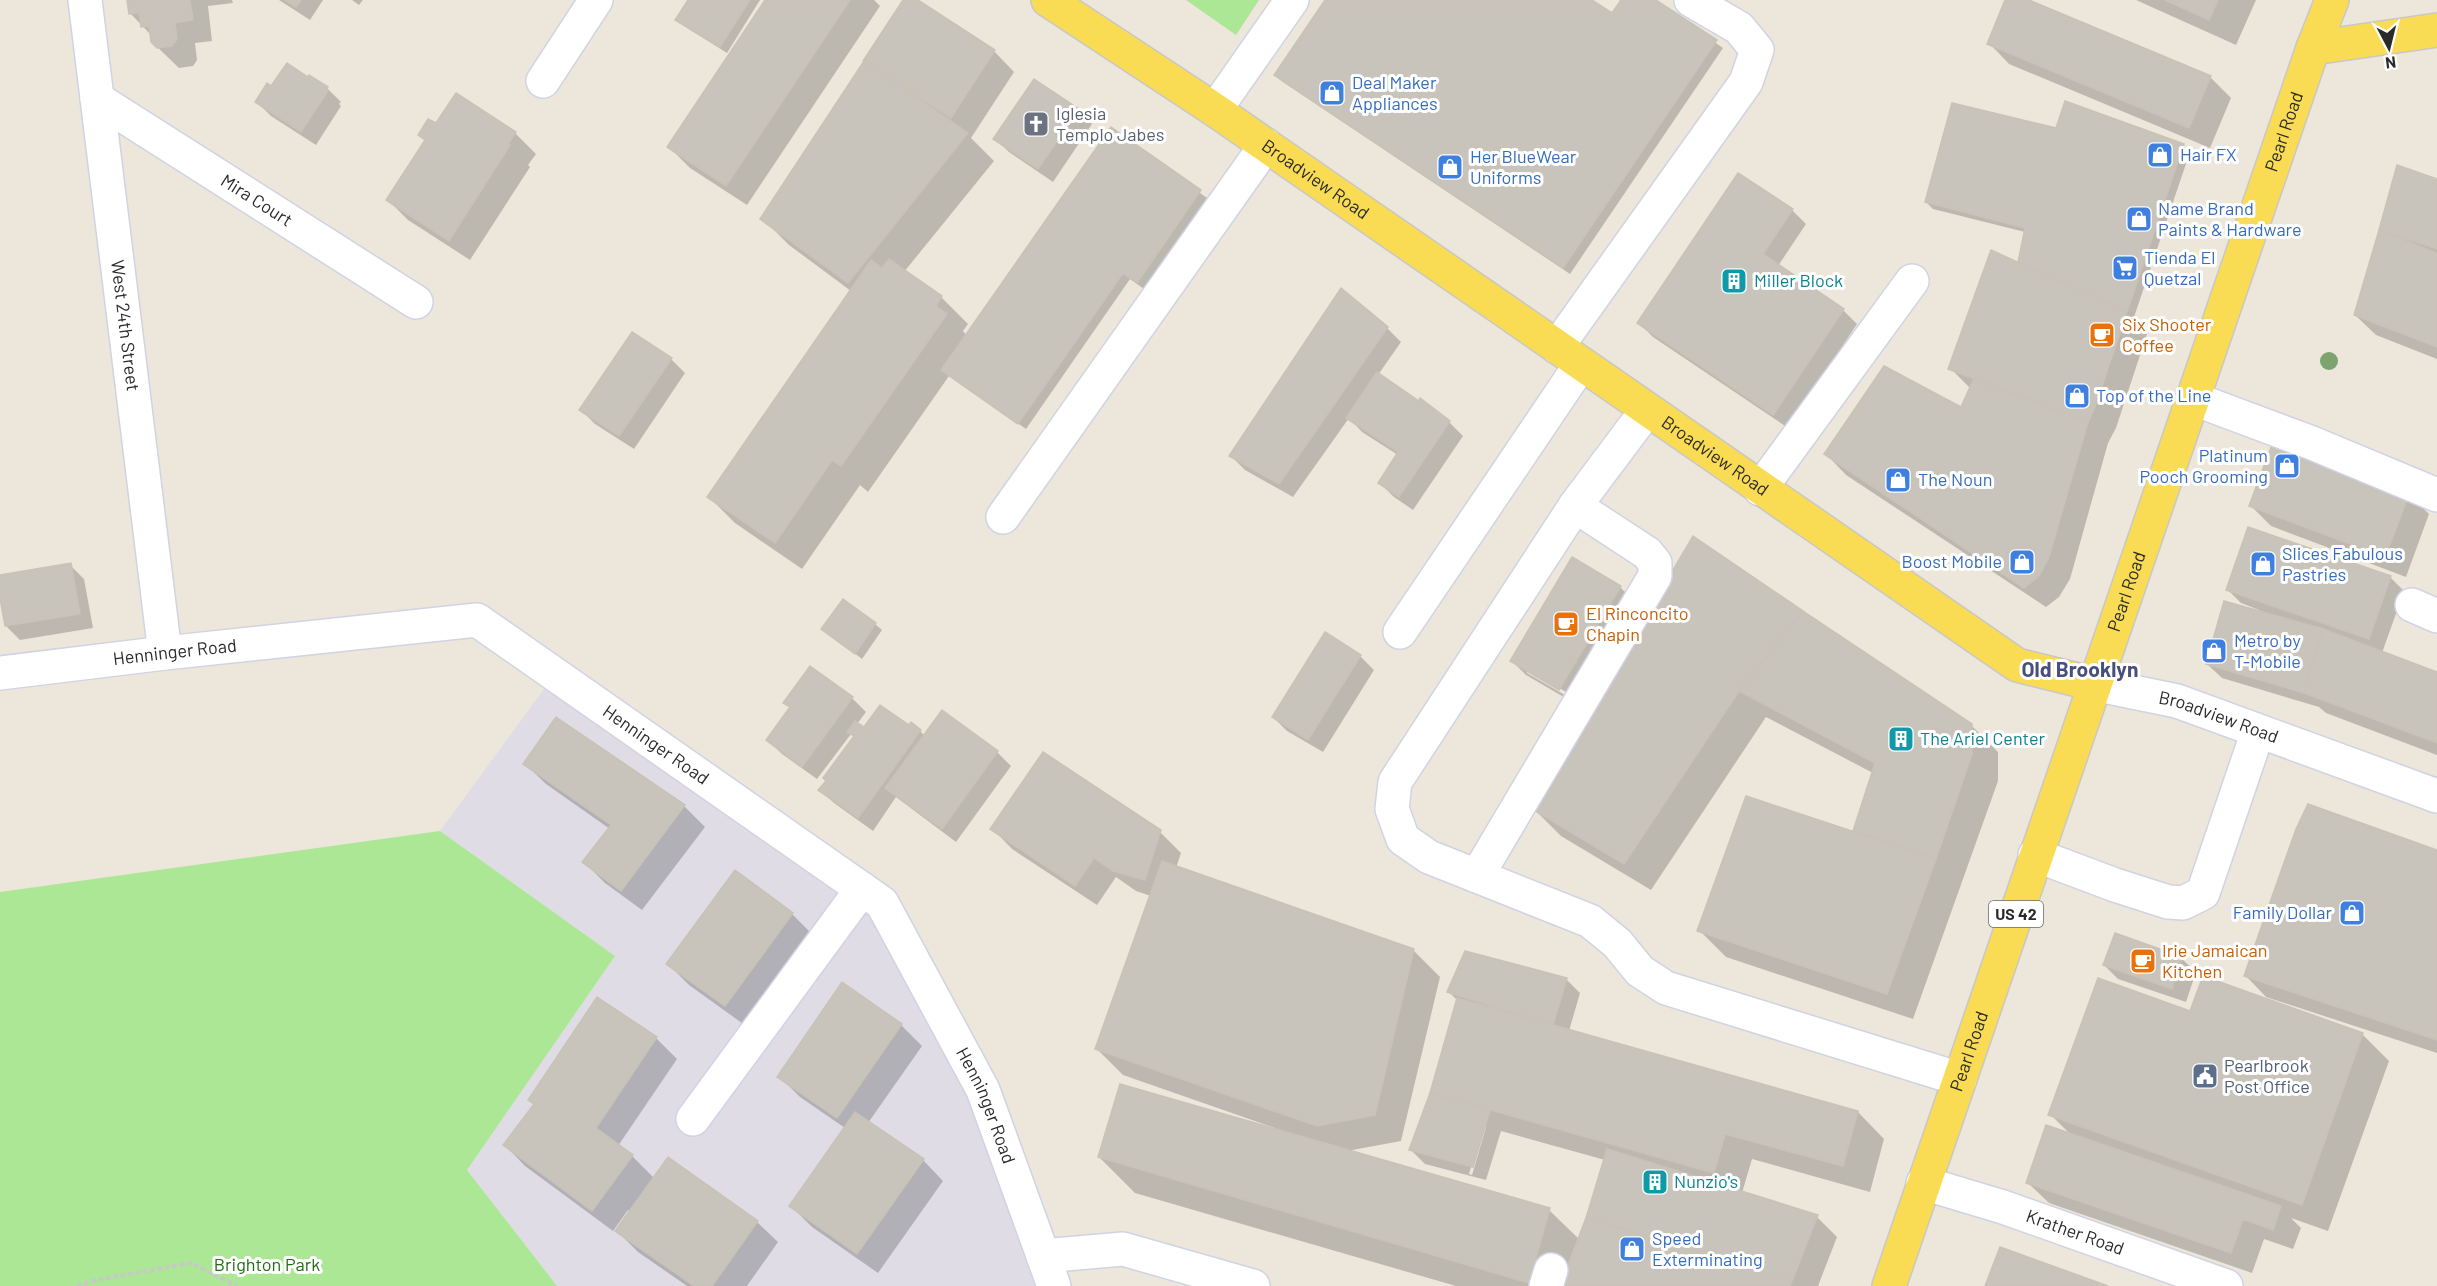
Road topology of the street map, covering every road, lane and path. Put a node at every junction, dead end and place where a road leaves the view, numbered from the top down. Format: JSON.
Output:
{"nodes":[{"id":1,"x":85,"y":0,"type":"edge"},
{"id":2,"x":596,"y":0,"type":"edge"},
{"id":3,"x":1048,"y":0,"type":"edge"},
{"id":4,"x":1292,"y":0,"type":"edge"},
{"id":5,"x":1691,"y":0,"type":"edge"},
{"id":6,"x":2332,"y":0,"type":"edge"},
{"id":7,"x":2437,"y":30,"type":"edge"},
{"id":8,"x":2313,"y":48,"type":"junction"},
{"id":9,"x":543,"y":81,"type":"dead end"},
{"id":10,"x":97,"y":99,"type":"junction"},
{"id":11,"x":1215,"y":110,"type":"junction"},
{"id":12,"x":1266,"y":145,"type":"junction"},
{"id":13,"x":1912,"y":281,"type":"dead end"},
{"id":14,"x":416,"y":302,"type":"dead end"},
{"id":15,"x":1569,"y":356,"type":"junction"},
{"id":16,"x":2194,"y":399,"type":"junction"},
{"id":17,"x":1647,"y":410,"type":"junction"},
{"id":18,"x":1760,"y":489,"type":"junction"},
{"id":19,"x":2437,"y":495,"type":"edge"},
{"id":20,"x":1575,"y":506,"type":"junction"},
{"id":21,"x":1003,"y":517,"type":"dead end"},
{"id":22,"x":1400,"y":632,"type":"dead end"},
{"id":23,"x":165,"y":653,"type":"junction"},
{"id":24,"x":0,"y":674,"type":"edge"},
{"id":25,"x":2094,"y":684,"type":"junction"},
{"id":26,"x":2258,"y":731,"type":"junction"},
{"id":27,"x":2437,"y":796,"type":"edge"},
{"id":28,"x":2035,"y":855,"type":"junction"},
{"id":29,"x":1477,"y":876,"type":"junction"},
{"id":30,"x":862,"y":890,"type":"junction"},
{"id":31,"x":1960,"y":1078,"type":"junction"},
{"id":32,"x":693,"y":1119,"type":"dead end"},
{"id":33,"x":1923,"y":1183,"type":"junction"},
{"id":34,"x":1043,"y":1256,"type":"junction"},
{"id":35,"x":77,"y":1286,"type":"edge"},
{"id":36,"x":237,"y":1286,"type":"edge"},
{"id":37,"x":1054,"y":1286,"type":"edge"},
{"id":38,"x":1253,"y":1286,"type":"edge"},
{"id":39,"x":1889,"y":1286,"type":"edge"},
{"id":40,"x":2226,"y":1286,"type":"edge"}],
"edges":[{"from":1,"to":10,"type":"street","name":"West 24th Street"},
{"from":2,"to":9,"type":"street"},
{"from":3,"to":11,"type":"main road","name":"Broadview Road"},
{"from":4,"to":11,"type":"street"},
{"from":5,"to":15,"type":"street"},
{"from":6,"to":8,"type":"main road","name":"Pearl Road","number":"US 42"},
{"from":7,"to":8,"type":"main road"},
{"from":8,"to":16,"type":"main road","name":"Pearl Road","number":"US 42"},
{"from":10,"to":14,"type":"street","name":"Mira Court"},
{"from":10,"to":23,"type":"street","name":"West 24th Street"},
{"from":11,"to":12,"type":"main road","name":"Broadview Road"},
{"from":12,"to":15,"type":"main road","name":"Broadview Road"},
{"from":12,"to":21,"type":"street"},
{"from":13,"to":18,"type":"street"},
{"from":15,"to":17,"type":"main road","name":"Broadview Road"},
{"from":15,"to":22,"type":"street"},
{"from":16,"to":19,"type":"street"},
{"from":16,"to":25,"type":"main road","name":"Pearl Road","number":"US 42"},
{"from":17,"to":18,"type":"main road","name":"Broadview Road"},
{"from":17,"to":20,"type":"street"},
{"from":18,"to":25,"type":"main road","name":"Broadview Road"},
{"from":20,"to":29,"type":"street"},
{"from":20,"to":29,"type":"street"},
{"from":23,"to":24,"type":"street","name":"Henninger Road"},
{"from":23,"to":30,"type":"street","name":"Henninger Road"},
{"from":25,"to":26,"type":"street","name":"Broadview Road"},
{"from":25,"to":28,"type":"main road","name":"Pearl Road","number":"US 42"},
{"from":26,"to":27,"type":"street","name":"Broadview Road"},
{"from":26,"to":28,"type":"street"},
{"from":28,"to":31,"type":"main road","name":"Pearl Road","number":"US 42"},
{"from":29,"to":31,"type":"street"},
{"from":30,"to":32,"type":"street"},
{"from":30,"to":34,"type":"street","name":"Henninger Road"},
{"from":31,"to":33,"type":"main road","name":"Pearl Road","number":"US 42"},
{"from":33,"to":39,"type":"main road","name":"Pearl Road","number":"US 42"},
{"from":33,"to":40,"type":"street","name":"Krather Road"},
{"from":34,"to":37,"type":"street","name":"Henninger Road"},
{"from":34,"to":38,"type":"street"},
{"from":35,"to":36,"type":"path"}]}
